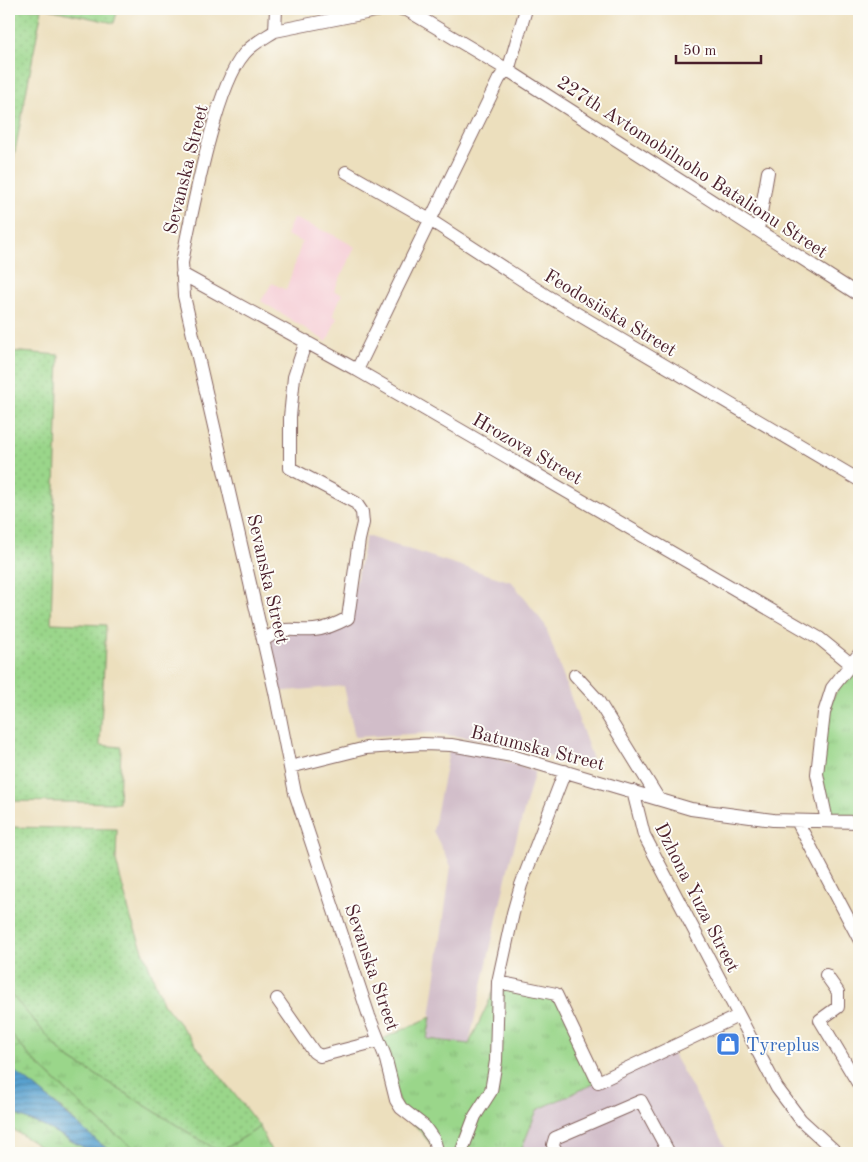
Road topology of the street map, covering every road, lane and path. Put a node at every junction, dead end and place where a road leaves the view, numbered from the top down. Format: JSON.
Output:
{"nodes":[{"id":1,"x":276,"y":9,"type":"edge"},
{"id":2,"x":386,"y":9,"type":"edge"},
{"id":3,"x":401,"y":9,"type":"edge"},
{"id":4,"x":526,"y":9,"type":"edge"},
{"id":5,"x":275,"y":31,"type":"junction"},
{"id":6,"x":506,"y":69,"type":"junction"},
{"id":7,"x":346,"y":172,"type":"dead end"},
{"id":8,"x":768,"y":172,"type":"dead end"},
{"id":9,"x":430,"y":220,"type":"junction"},
{"id":10,"x":758,"y":230,"type":"junction"},
{"id":11,"x":182,"y":274,"type":"junction"},
{"id":12,"x":859,"y":295,"type":"edge"},
{"id":13,"x":306,"y":340,"type":"junction"},
{"id":14,"x":357,"y":370,"type":"junction"},
{"id":15,"x":859,"y":480,"type":"edge"},
{"id":16,"x":264,"y":640,"type":"junction"},
{"id":17,"x":859,"y":654,"type":"edge"},
{"id":18,"x":851,"y":664,"type":"junction"},
{"id":19,"x":575,"y":675,"type":"dead end"},
{"id":20,"x":290,"y":767,"type":"junction"},
{"id":21,"x":566,"y":771,"type":"junction"},
{"id":22,"x":633,"y":791,"type":"junction"},
{"id":23,"x":658,"y":798,"type":"junction"},
{"id":24,"x":797,"y":821,"type":"junction"},
{"id":25,"x":827,"y":821,"type":"junction"},
{"id":26,"x":859,"y":822,"type":"edge"},
{"id":27,"x":859,"y":939,"type":"edge"},
{"id":28,"x":826,"y":975,"type":"dead end"},
{"id":29,"x":498,"y":982,"type":"junction"},
{"id":30,"x":277,"y":999,"type":"dead end"},
{"id":31,"x":738,"y":1016,"type":"junction"},
{"id":32,"x":378,"y":1041,"type":"junction"},
{"id":33,"x":859,"y":1086,"type":"edge"},
{"id":34,"x":438,"y":1153,"type":"edge"},
{"id":35,"x":461,"y":1153,"type":"edge"},
{"id":36,"x":556,"y":1153,"type":"edge"},
{"id":37,"x":669,"y":1153,"type":"edge"},
{"id":38,"x":837,"y":1153,"type":"edge"}],
"edges":[{"from":1,"to":5,"type":"street"},
{"from":2,"to":5,"type":"street"},
{"from":3,"to":6,"type":"street","name":"227th Avtomobilnoho Batalionu Street"},
{"from":4,"to":6,"type":"street"},
{"from":5,"to":11,"type":"street","name":"Sevanska Street"},
{"from":6,"to":9,"type":"street"},
{"from":6,"to":10,"type":"street","name":"227th Avtomobilnoho Batalionu Street"},
{"from":7,"to":9,"type":"street","name":"Feodosiiska Street"},
{"from":8,"to":10,"type":"street"},
{"from":9,"to":14,"type":"street"},
{"from":9,"to":15,"type":"street","name":"Feodosiiska Street"},
{"from":10,"to":12,"type":"street","name":"227th Avtomobilnoho Batalionu Street"},
{"from":11,"to":13,"type":"street","name":"Hrozova Street"},
{"from":11,"to":16,"type":"street","name":"Sevanska Street"},
{"from":13,"to":14,"type":"street","name":"Hrozova Street"},
{"from":13,"to":16,"type":"street"},
{"from":14,"to":18,"type":"street","name":"Hrozova Street"},
{"from":16,"to":20,"type":"street","name":"Sevanska Street"},
{"from":17,"to":18,"type":"street"},
{"from":18,"to":25,"type":"street"},
{"from":19,"to":23,"type":"street","name":"Batumska Street"},
{"from":20,"to":21,"type":"street","name":"Batumska Street"},
{"from":20,"to":32,"type":"street","name":"Sevanska Street"},
{"from":21,"to":22,"type":"street","name":"Batumska Street"},
{"from":21,"to":29,"type":"street"},
{"from":22,"to":23,"type":"street","name":"Batumska Street"},
{"from":22,"to":31,"type":"street","name":"Dzhona Yuza Street"},
{"from":23,"to":24,"type":"street","name":"Batumska Street"},
{"from":24,"to":25,"type":"street","name":"Batumska Street"},
{"from":24,"to":27,"type":"street"},
{"from":25,"to":26,"type":"street","name":"Batumska Street"},
{"from":28,"to":33,"type":"street"},
{"from":29,"to":31,"type":"street"},
{"from":29,"to":35,"type":"street"},
{"from":30,"to":32,"type":"street"},
{"from":31,"to":38,"type":"street","name":"Dzhona Yuza Street"},
{"from":32,"to":34,"type":"street","name":"Sevanska Street"},
{"from":36,"to":37,"type":"street"}]}
